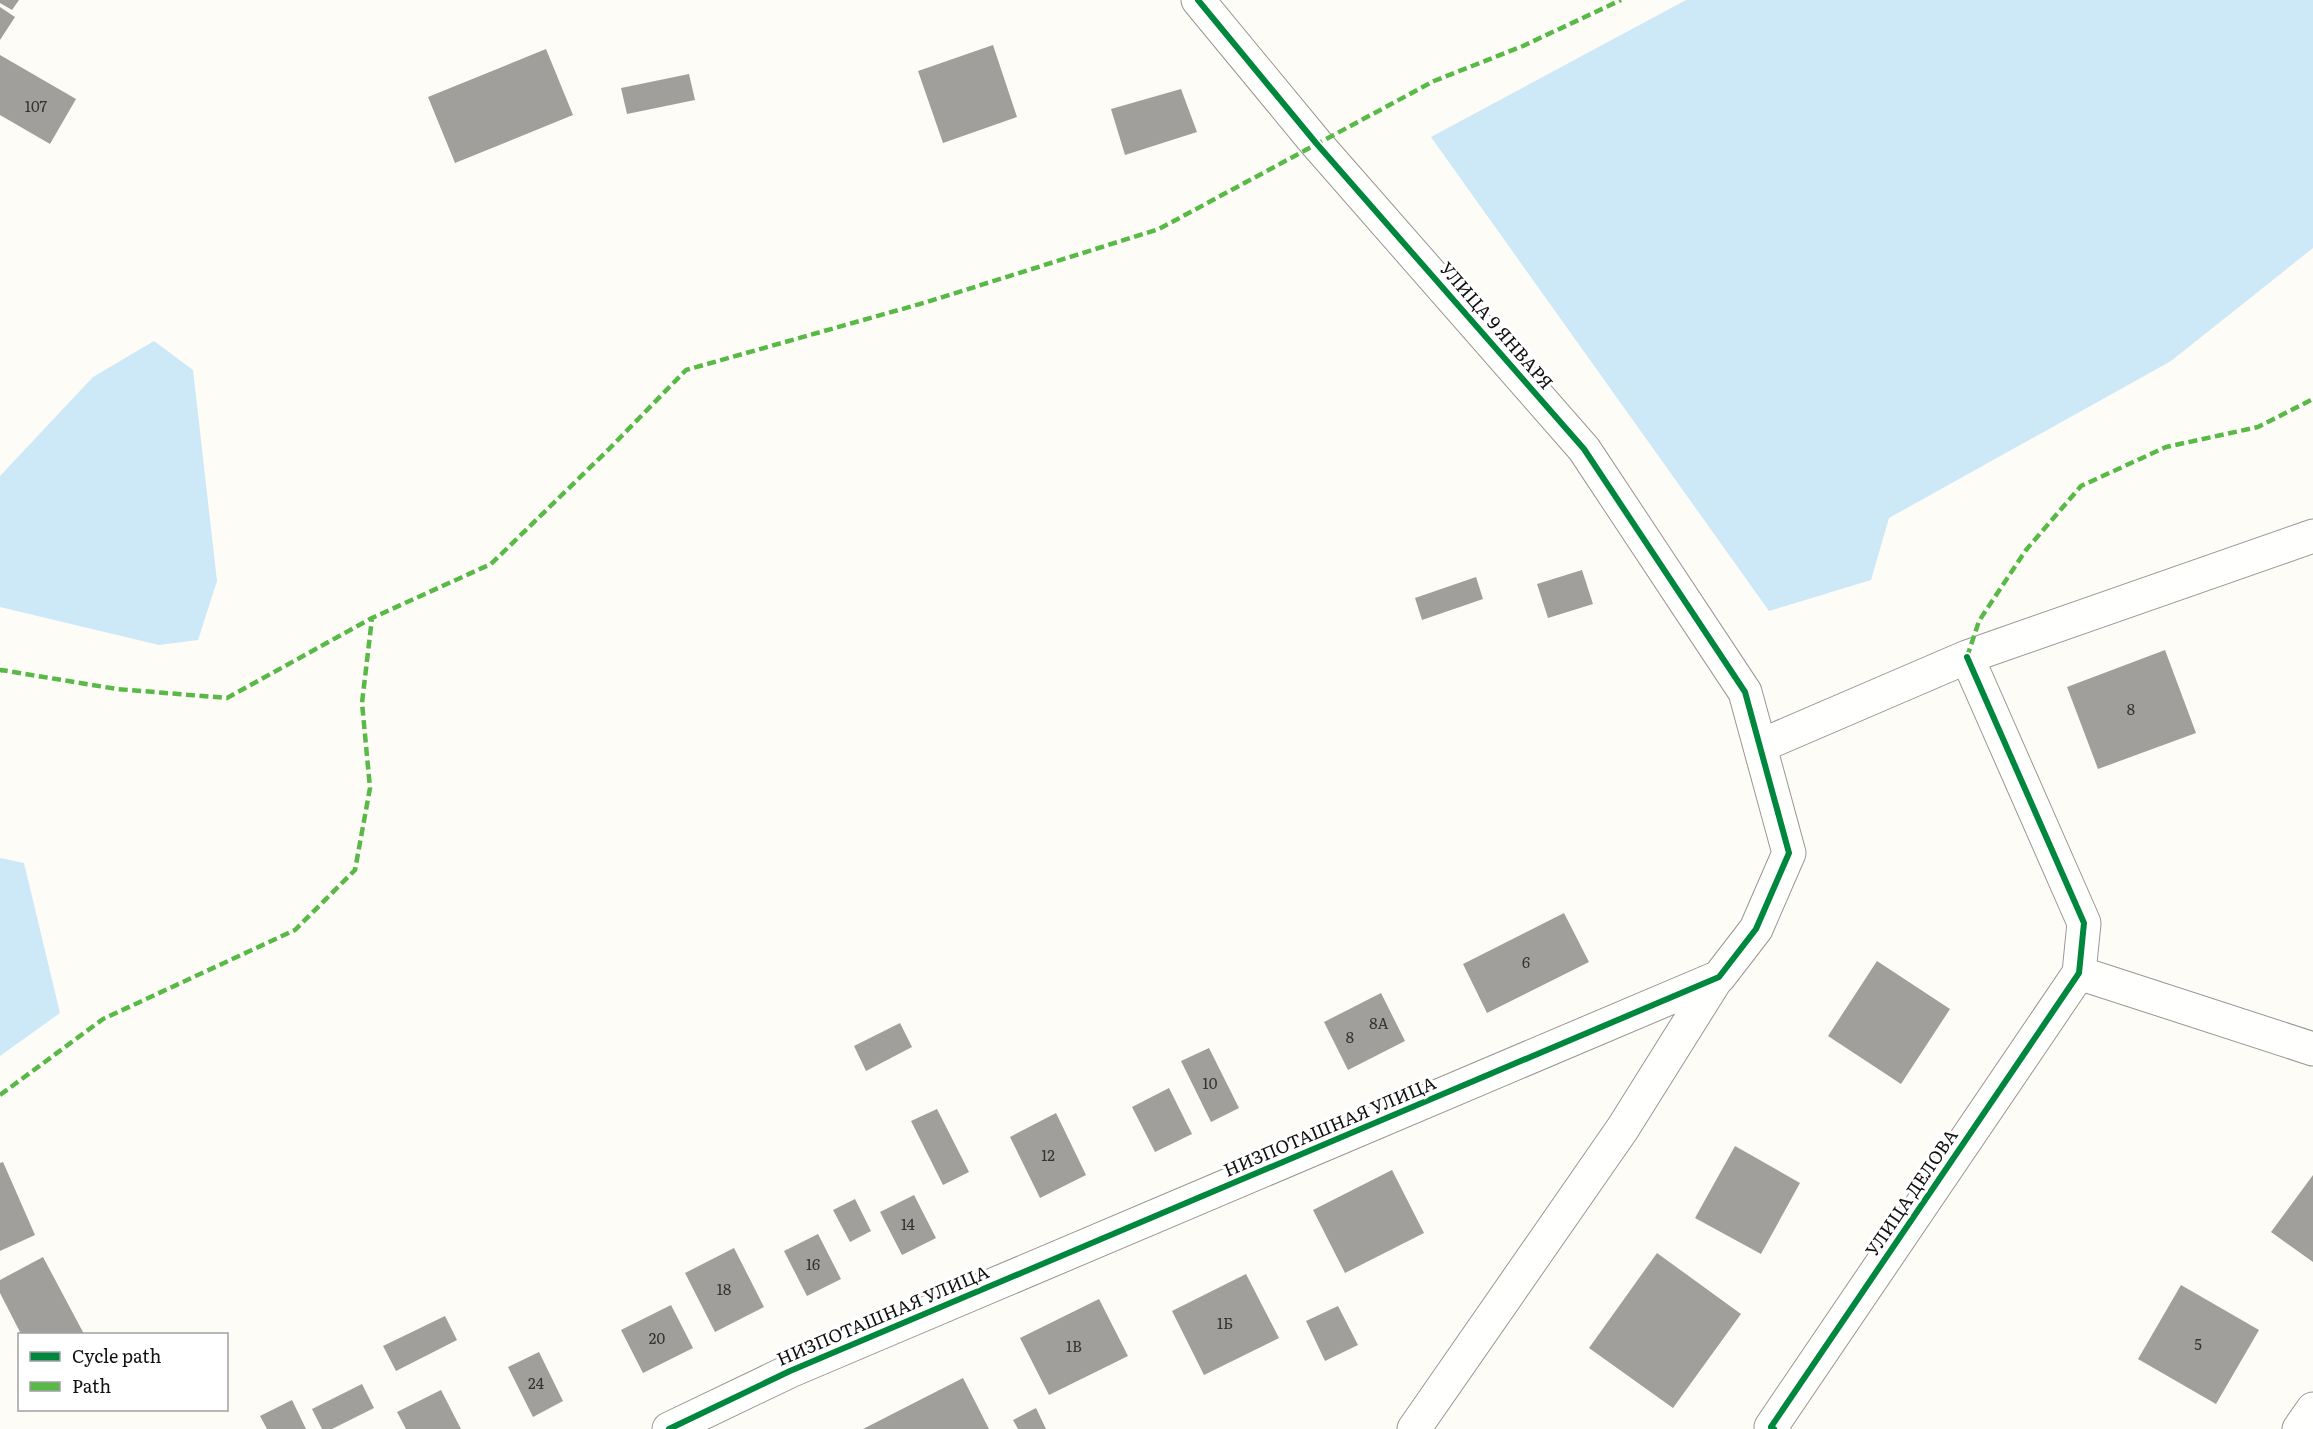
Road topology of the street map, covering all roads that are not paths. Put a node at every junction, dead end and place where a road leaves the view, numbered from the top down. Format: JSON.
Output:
{"nodes":[{"id":1,"x":1198,"y":0,"type":"edge"},
{"id":2,"x":2313,"y":536,"type":"edge"},
{"id":3,"x":1967,"y":657,"type":"junction"},
{"id":4,"x":1745,"y":692,"type":"joint"},
{"id":5,"x":1760,"y":746,"type":"junction"},
{"id":6,"x":2079,"y":974,"type":"junction"},
{"id":7,"x":1717,"y":978,"type":"junction"},
{"id":8,"x":2313,"y":1049,"type":"edge"},
{"id":9,"x":2313,"y":1409,"type":"edge"},
{"id":10,"x":669,"y":1429,"type":"edge"},
{"id":11,"x":1414,"y":1429,"type":"edge"},
{"id":12,"x":1773,"y":1429,"type":"edge"},
{"id":13,"x":2299,"y":1429,"type":"edge"}],
"edges":[{"from":1,"to":4,"type":"street","name":"УЛИЦА 9 ЯНВАРЯ"},
{"from":2,"to":3,"type":"street"},
{"from":3,"to":5,"type":"street"},
{"from":3,"to":6,"type":"street"},
{"from":4,"to":5,"type":"street","name":"НИЗПОТАШНАЯ УЛИЦА"},
{"from":5,"to":7,"type":"street","name":"НИЗПОТАШНАЯ УЛИЦА"},
{"from":6,"to":8,"type":"street"},
{"from":6,"to":12,"type":"street","name":"УЛИЦА ДЕЛОВА"},
{"from":7,"to":10,"type":"street","name":"НИЗПОТАШНАЯ УЛИЦА"},
{"from":7,"to":11,"type":"street","name":"НИЗПОТАШНАЯ УЛИЦА"},
{"from":9,"to":13,"type":"street"}]}
